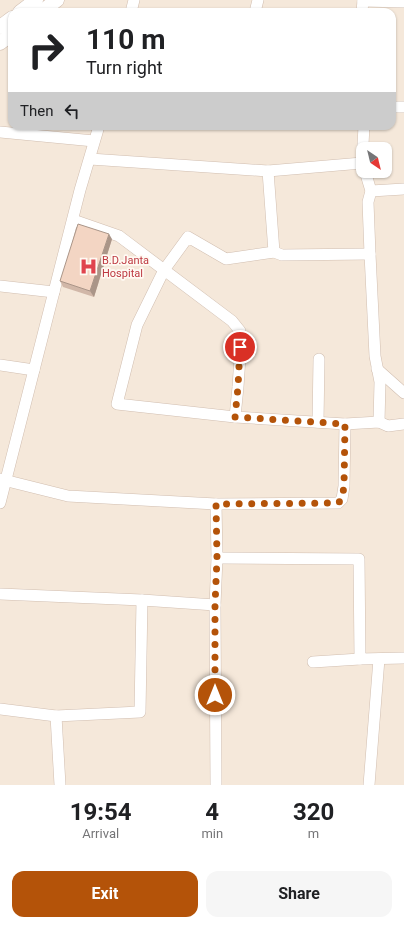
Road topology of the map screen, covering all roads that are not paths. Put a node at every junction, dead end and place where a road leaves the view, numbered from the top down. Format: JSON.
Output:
{"nodes":[{"id":1,"x":36,"y":0,"type":"edge"},
{"id":2,"x":57,"y":0,"type":"edge"},
{"id":3,"x":404,"y":2,"type":"edge"},
{"id":4,"x":363,"y":4,"type":"edge"},
{"id":5,"x":25,"y":8,"type":"edge"},
{"id":6,"x":46,"y":8,"type":"edge"},
{"id":7,"x":98,"y":130,"type":"edge"},
{"id":8,"x":364,"y":130,"type":"edge"},
{"id":9,"x":0,"y":132,"type":"edge"},
{"id":10,"x":94,"y":141,"type":"junction"},
{"id":11,"x":364,"y":142,"type":"edge"},
{"id":12,"x":90,"y":158,"type":"junction"},
{"id":13,"x":356,"y":167,"type":"edge"},
{"id":14,"x":268,"y":171,"type":"junction"},
{"id":15,"x":367,"y":178,"type":"edge"},
{"id":16,"x":404,"y":189,"type":"edge"},
{"id":17,"x":371,"y":191,"type":"junction"},
{"id":18,"x":73,"y":220,"type":"junction"},
{"id":19,"x":274,"y":252,"type":"junction"},
{"id":20,"x":370,"y":254,"type":"junction"},
{"id":21,"x":164,"y":270,"type":"junction"},
{"id":22,"x":0,"y":286,"type":"edge"},
{"id":23,"x":54,"y":292,"type":"junction"},
{"id":24,"x":319,"y":359,"type":"dead end"},
{"id":25,"x":0,"y":365,"type":"edge"},
{"id":26,"x":377,"y":369,"type":"junction"},
{"id":27,"x":34,"y":370,"type":"junction"},
{"id":28,"x":404,"y":393,"type":"edge"},
{"id":29,"x":235,"y":417,"type":"junction"},
{"id":30,"x":318,"y":422,"type":"junction"},
{"id":31,"x":378,"y":422,"type":"junction"},
{"id":32,"x":345,"y":424,"type":"junction"},
{"id":33,"x":404,"y":424,"type":"edge"},
{"id":34,"x":3,"y":479,"type":"edge"},
{"id":35,"x":0,"y":503,"type":"edge"},
{"id":36,"x":216,"y":504,"type":"junction"},
{"id":37,"x":217,"y":558,"type":"junction"},
{"id":38,"x":0,"y":594,"type":"edge"},
{"id":39,"x":142,"y":600,"type":"junction"},
{"id":40,"x":215,"y":605,"type":"junction"},
{"id":41,"x":404,"y":658,"type":"edge"},
{"id":42,"x":360,"y":659,"type":"junction"},
{"id":43,"x":379,"y":659,"type":"junction"},
{"id":44,"x":313,"y":662,"type":"dead end"},
{"id":45,"x":0,"y":709,"type":"edge"},
{"id":46,"x":56,"y":716,"type":"junction"},
{"id":47,"x":60,"y":785,"type":"edge"},
{"id":48,"x":216,"y":785,"type":"edge"},
{"id":49,"x":369,"y":785,"type":"edge"}],
"edges":[{"from":1,"to":5,"type":"street"},
{"from":2,"to":6,"type":"street"},
{"from":3,"to":4,"type":"street"},
{"from":7,"to":10,"type":"street"},
{"from":8,"to":11,"type":"street"},
{"from":9,"to":10,"type":"street"},
{"from":10,"to":12,"type":"street"},
{"from":12,"to":14,"type":"street"},
{"from":12,"to":18,"type":"street"},
{"from":13,"to":14,"type":"street"},
{"from":14,"to":19,"type":"street"},
{"from":15,"to":17,"type":"street"},
{"from":16,"to":17,"type":"street"},
{"from":17,"to":20,"type":"street"},
{"from":18,"to":21,"type":"street"},
{"from":18,"to":23,"type":"street"},
{"from":19,"to":20,"type":"street"},
{"from":19,"to":21,"type":"street"},
{"from":20,"to":26,"type":"street"},
{"from":21,"to":29,"type":"street"},
{"from":21,"to":29,"type":"street"},
{"from":22,"to":23,"type":"street"},
{"from":23,"to":27,"type":"street"},
{"from":24,"to":30,"type":"street"},
{"from":25,"to":27,"type":"street"},
{"from":26,"to":28,"type":"street"},
{"from":26,"to":31,"type":"street"},
{"from":27,"to":34,"type":"street"},
{"from":29,"to":30,"type":"street"},
{"from":30,"to":32,"type":"street"},
{"from":31,"to":32,"type":"street"},
{"from":31,"to":33,"type":"street"},
{"from":32,"to":36,"type":"street"},
{"from":34,"to":35,"type":"street"},
{"from":34,"to":36,"type":"street"},
{"from":36,"to":37,"type":"street"},
{"from":37,"to":40,"type":"street"},
{"from":37,"to":42,"type":"street"},
{"from":38,"to":39,"type":"street"},
{"from":39,"to":40,"type":"street"},
{"from":39,"to":46,"type":"street"},
{"from":40,"to":48,"type":"street"},
{"from":41,"to":43,"type":"street"},
{"from":42,"to":43,"type":"street"},
{"from":42,"to":44,"type":"street"},
{"from":43,"to":49,"type":"street"},
{"from":45,"to":46,"type":"street"},
{"from":46,"to":47,"type":"street"}]}
